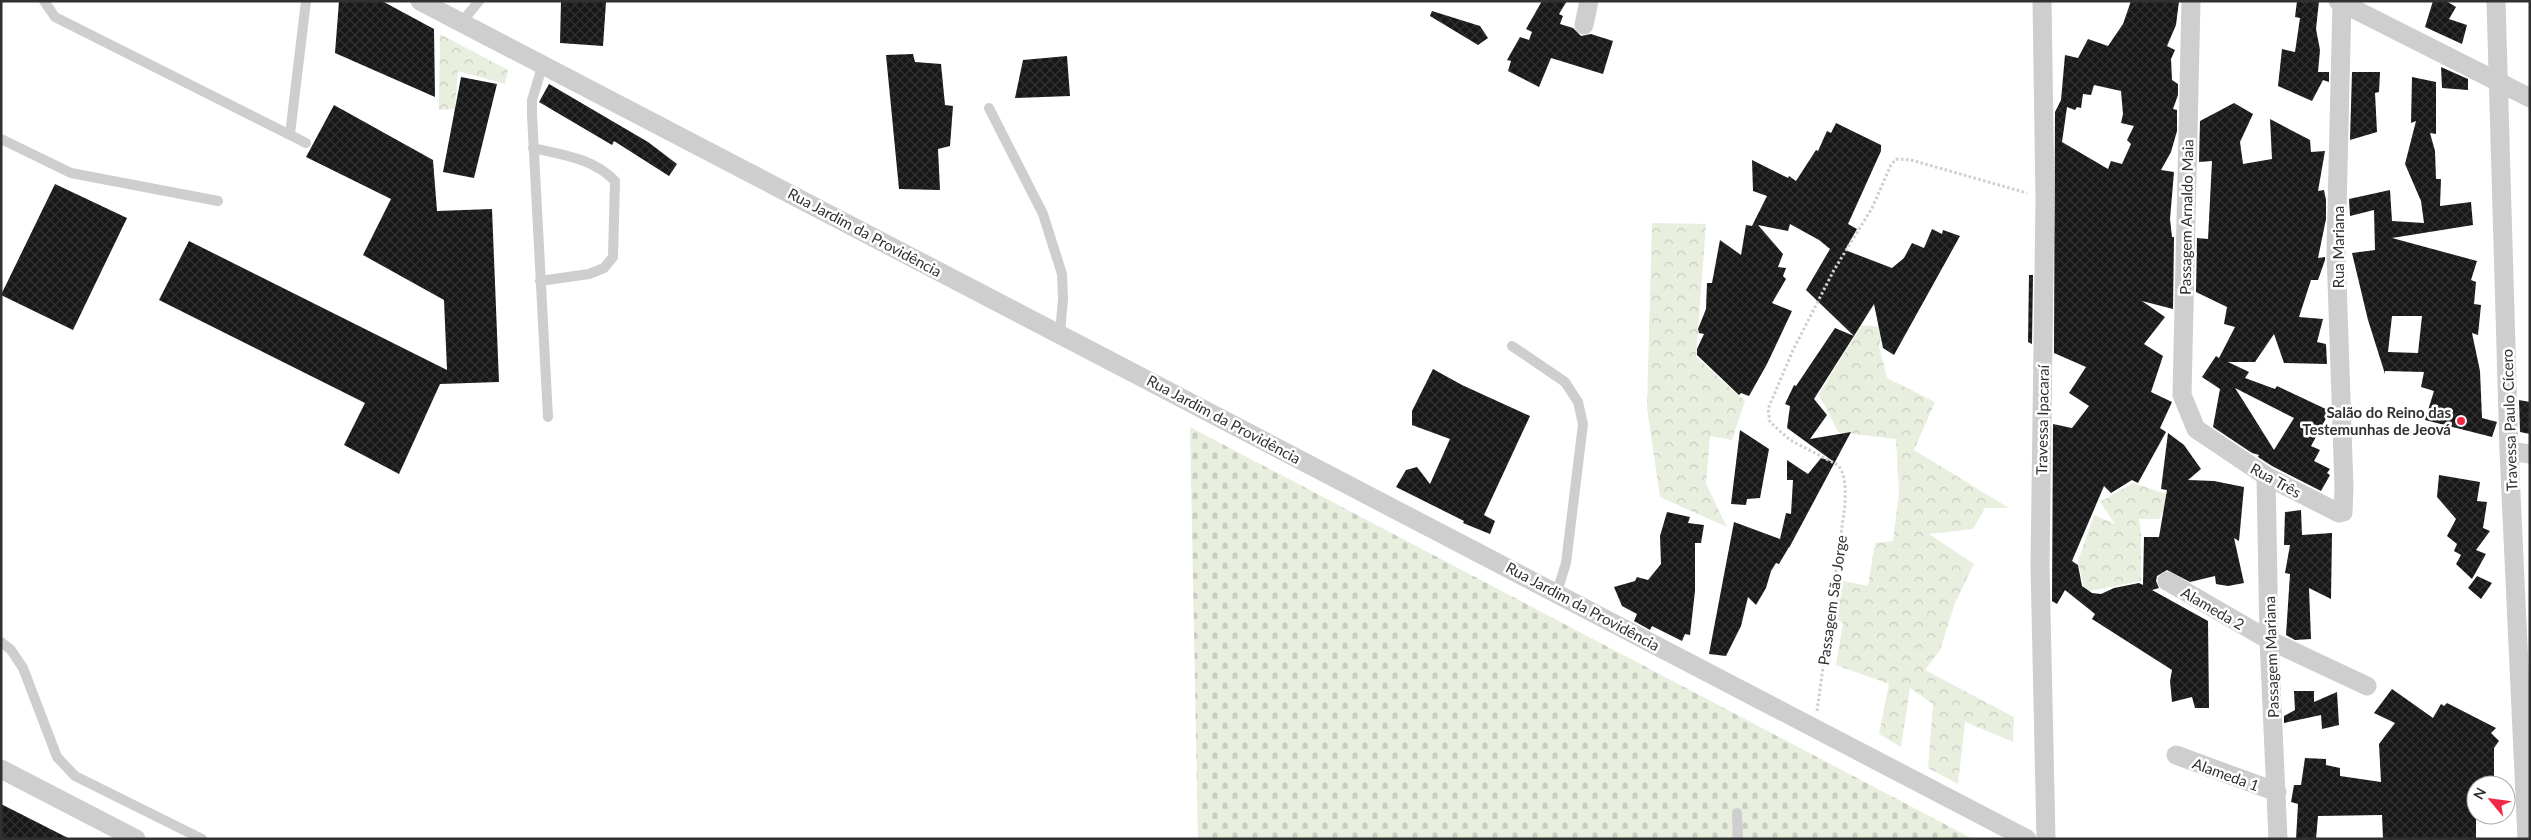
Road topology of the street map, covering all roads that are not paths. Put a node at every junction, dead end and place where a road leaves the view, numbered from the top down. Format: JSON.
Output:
{"nodes":[{"id":1,"x":44,"y":1,"type":"edge"},
{"id":2,"x":306,"y":1,"type":"edge"},
{"id":3,"x":420,"y":1,"type":"edge"},
{"id":4,"x":479,"y":1,"type":"edge"},
{"id":5,"x":1589,"y":1,"type":"edge"},
{"id":6,"x":2042,"y":1,"type":"edge"},
{"id":7,"x":2191,"y":1,"type":"edge"},
{"id":8,"x":2496,"y":1,"type":"edge"},
{"id":9,"x":2341,"y":2,"type":"edge"},
{"id":10,"x":461,"y":22,"type":"junction"},
{"id":11,"x":1584,"y":25,"type":"dead end"},
{"id":12,"x":543,"y":64,"type":"junction"},
{"id":13,"x":2498,"y":82,"type":"junction"},
{"id":14,"x":2530,"y":98,"type":"edge"},
{"id":15,"x":990,"y":108,"type":"dead end"},
{"id":16,"x":290,"y":134,"type":"junction"},
{"id":17,"x":1,"y":139,"type":"edge"},
{"id":18,"x":306,"y":143,"type":"dead end"},
{"id":19,"x":533,"y":148,"type":"junction"},
{"id":20,"x":218,"y":201,"type":"dead end"},
{"id":21,"x":540,"y":281,"type":"junction"},
{"id":22,"x":1060,"y":333,"type":"junction"},
{"id":23,"x":1512,"y":346,"type":"dead end"},
{"id":24,"x":548,"y":417,"type":"dead end"},
{"id":25,"x":2196,"y":429,"type":"joint"},
{"id":26,"x":2509,"y":451,"type":"junction"},
{"id":27,"x":2530,"y":454,"type":"edge"},
{"id":28,"x":2266,"y":476,"type":"junction"},
{"id":29,"x":2344,"y":492,"type":"joint"},
{"id":30,"x":2167,"y":581,"type":"dead end"},
{"id":31,"x":1557,"y":592,"type":"junction"},
{"id":32,"x":2269,"y":640,"type":"junction"},
{"id":33,"x":1,"y":642,"type":"edge"},
{"id":34,"x":2367,"y":686,"type":"dead end"},
{"id":35,"x":2176,"y":755,"type":"dead end"},
{"id":36,"x":1,"y":769,"type":"edge"},
{"id":37,"x":2277,"y":792,"type":"junction"},
{"id":38,"x":1738,"y":812,"type":"dead end"},
{"id":39,"x":136,"y":839,"type":"edge"},
{"id":40,"x":202,"y":839,"type":"edge"},
{"id":41,"x":1738,"y":839,"type":"edge"},
{"id":42,"x":2027,"y":839,"type":"edge"},
{"id":43,"x":2046,"y":839,"type":"edge"},
{"id":44,"x":2278,"y":839,"type":"edge"},
{"id":45,"x":2527,"y":839,"type":"edge"}],
"edges":[{"from":1,"to":16,"type":"lane"},
{"from":2,"to":16,"type":"lane"},
{"from":3,"to":10,"type":"street","name":"Rua Jardim da Providência"},
{"from":4,"to":10,"type":"lane"},
{"from":5,"to":11,"type":"street"},
{"from":6,"to":43,"type":"street","name":"Travessa Ipacaraí"},
{"from":7,"to":25,"type":"street","name":"Passagem Arnaldo Maia"},
{"from":8,"to":13,"type":"street","name":"Travessa Paulo Cícero"},
{"from":9,"to":13,"type":"street"},
{"from":9,"to":29,"type":"street","name":"Rua Mariana"},
{"from":10,"to":12,"type":"street","name":"Rua Jardim da Providência"},
{"from":12,"to":19,"type":"lane"},
{"from":12,"to":22,"type":"street","name":"Rua Jardim da Providência"},
{"from":13,"to":14,"type":"street"},
{"from":13,"to":26,"type":"street","name":"Travessa Paulo Cícero"},
{"from":15,"to":22,"type":"lane"},
{"from":16,"to":18,"type":"lane"},
{"from":17,"to":20,"type":"lane"},
{"from":19,"to":21,"type":"lane"},
{"from":19,"to":21,"type":"lane"},
{"from":21,"to":24,"type":"lane"},
{"from":22,"to":31,"type":"street","name":"Rua Jardim da Providência"},
{"from":23,"to":31,"type":"lane"},
{"from":25,"to":28,"type":"street","name":"Rua Três"},
{"from":26,"to":27,"type":"street"},
{"from":26,"to":45,"type":"street","name":"Travessa Paulo Cícero"},
{"from":28,"to":29,"type":"street","name":"Rua Três"},
{"from":28,"to":32,"type":"street","name":"Passagem Mariana"},
{"from":30,"to":32,"type":"street","name":"Alameda 2"},
{"from":31,"to":42,"type":"street","name":"Rua Jardim da Providência"},
{"from":32,"to":34,"type":"street","name":"Alameda 2"},
{"from":32,"to":37,"type":"street","name":"Passagem Mariana"},
{"from":33,"to":40,"type":"lane"},
{"from":35,"to":37,"type":"street","name":"Alameda 1"},
{"from":36,"to":39,"type":"street"},
{"from":37,"to":44,"type":"street","name":"Passagem Mariana"},
{"from":38,"to":41,"type":"lane"}]}
